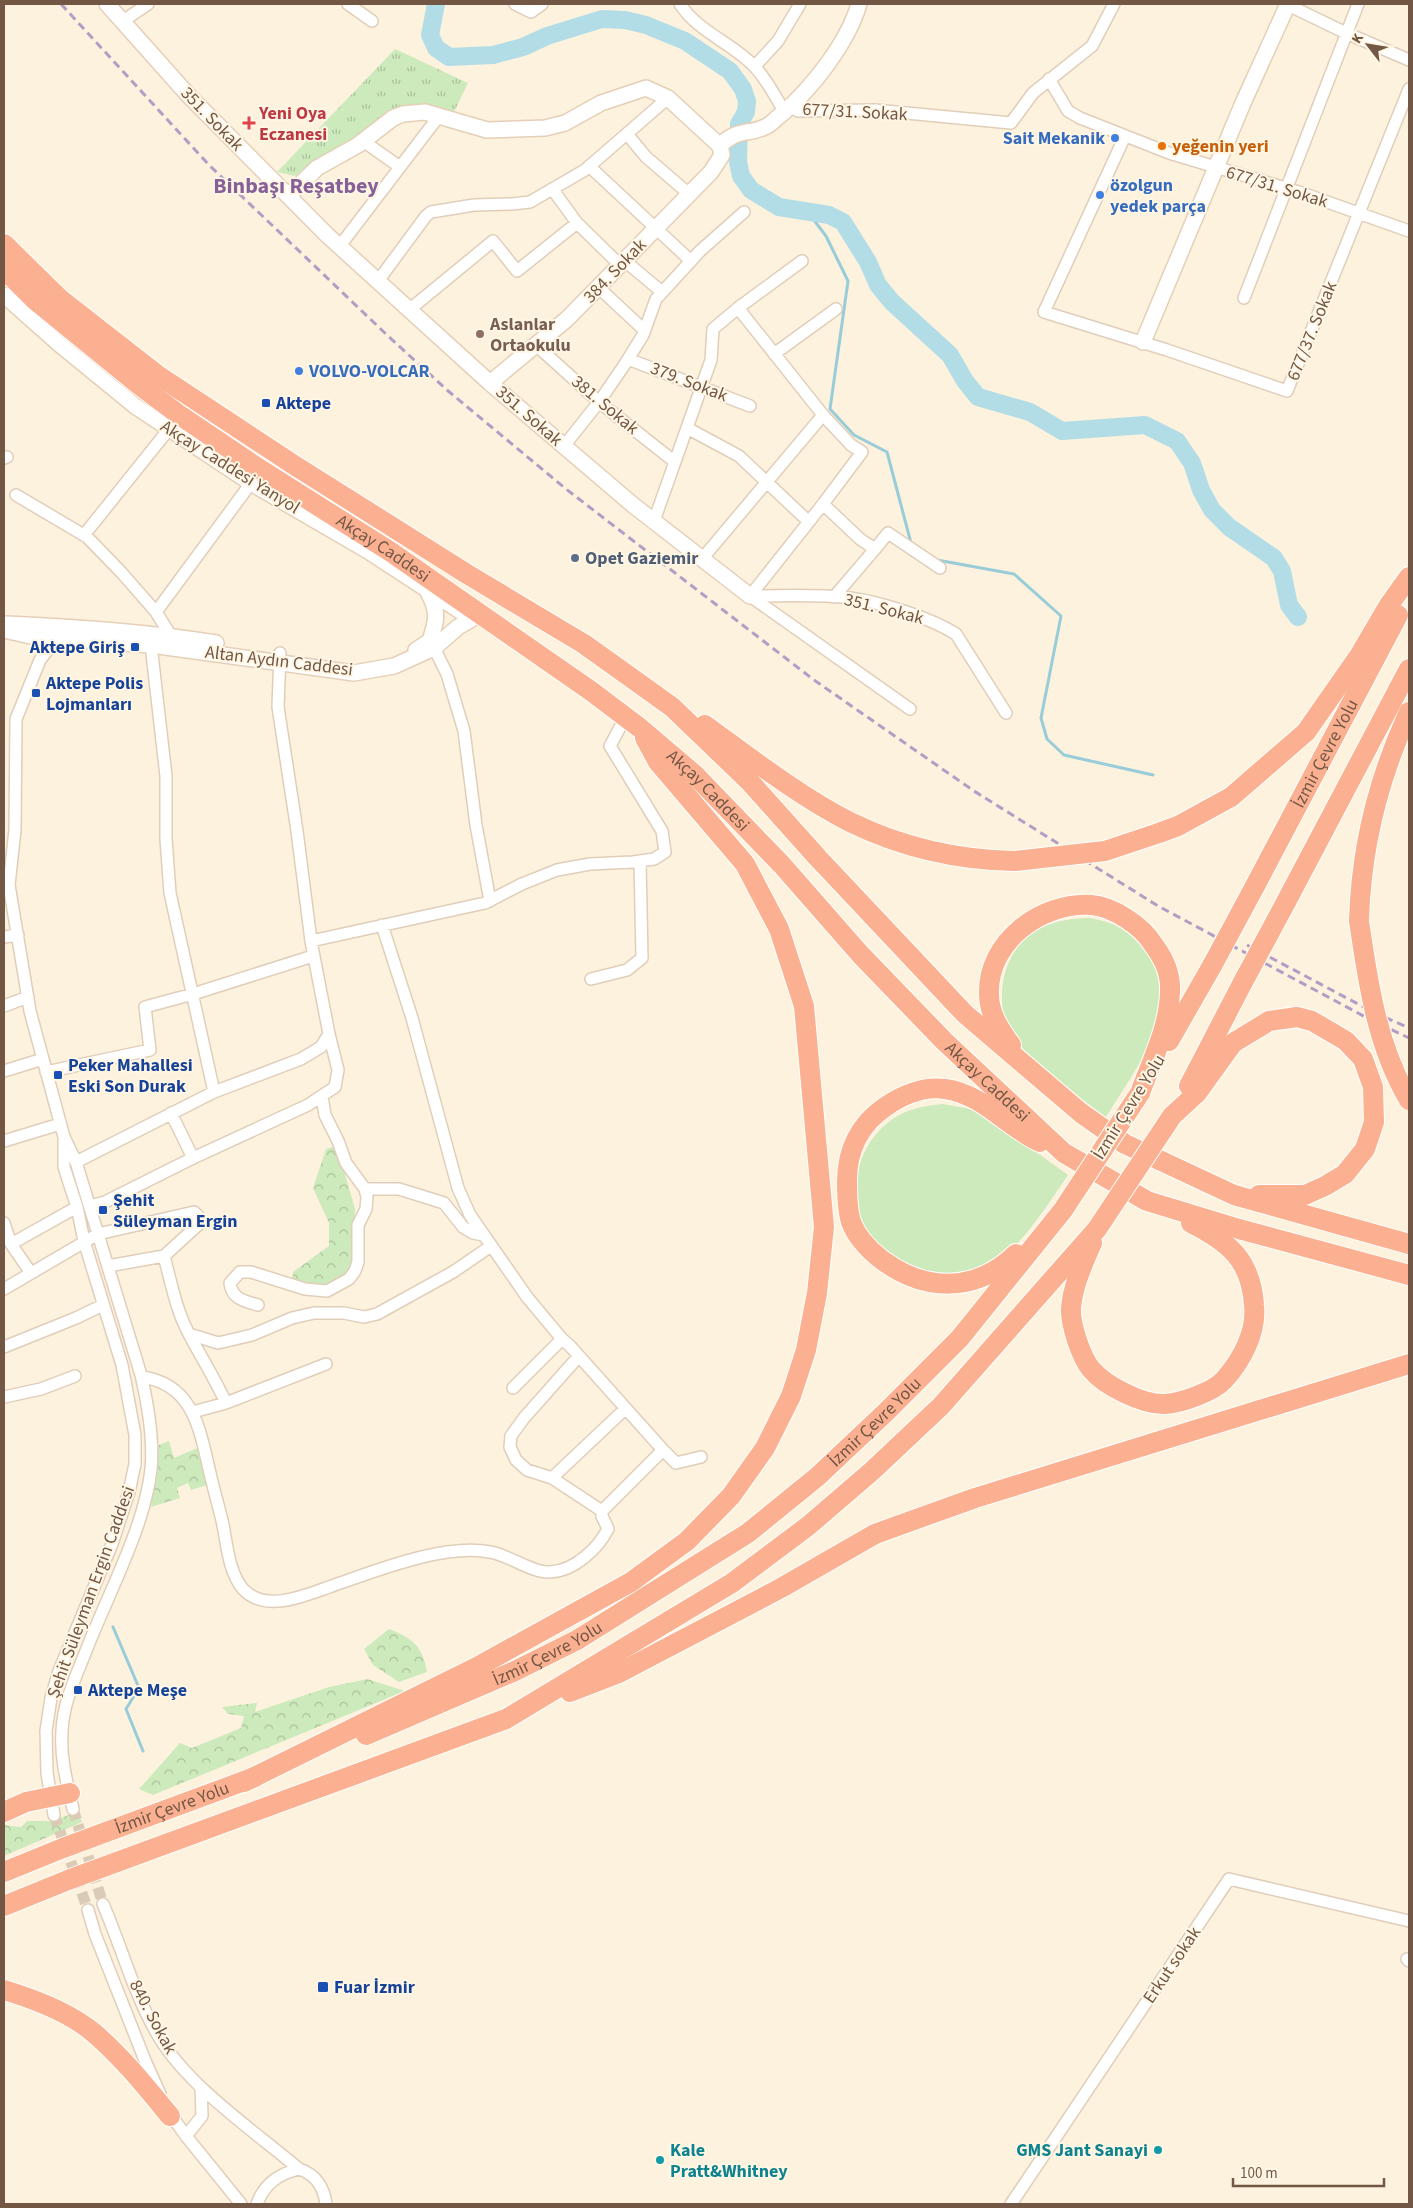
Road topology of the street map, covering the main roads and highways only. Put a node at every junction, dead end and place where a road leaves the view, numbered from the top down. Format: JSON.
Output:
{"nodes":[{"id":1,"x":107,"y":4,"type":"edge"},
{"id":2,"x":859,"y":4,"type":"edge"},
{"id":3,"x":1288,"y":4,"type":"edge"},
{"id":4,"x":725,"y":141,"type":"junction"},
{"id":5,"x":288,"y":196,"type":"junction"},
{"id":6,"x":4,"y":244,"type":"edge"},
{"id":7,"x":4,"y":269,"type":"edge"},
{"id":8,"x":4,"y":294,"type":"edge"},
{"id":9,"x":1143,"y":342,"type":"road end"},
{"id":10,"x":490,"y":383,"type":"junction"},
{"id":11,"x":1409,"y":577,"type":"edge"},
{"id":12,"x":428,"y":592,"type":"junction"},
{"id":13,"x":1409,"y":593,"type":"edge"},
{"id":14,"x":750,"y":596,"type":"road end"},
{"id":15,"x":472,"y":619,"type":"junction"},
{"id":16,"x":4,"y":624,"type":"edge"},
{"id":17,"x":4,"y":630,"type":"edge"},
{"id":18,"x":37,"y":631,"type":"junction"},
{"id":19,"x":58,"y":633,"type":"junction"},
{"id":20,"x":534,"y":651,"type":"junction"},
{"id":21,"x":280,"y":657,"type":"junction"},
{"id":22,"x":1409,"y":670,"type":"edge"},
{"id":23,"x":672,"y":707,"type":"junction"},
{"id":24,"x":1409,"y":712,"type":"edge"},
{"id":25,"x":633,"y":723,"type":"junction"},
{"id":26,"x":1140,"y":1093,"type":"junction"},
{"id":27,"x":1409,"y":1100,"type":"edge"},
{"id":28,"x":1081,"y":1113,"type":"junction"},
{"id":29,"x":1172,"y":1116,"type":"junction"},
{"id":30,"x":1064,"y":1153,"type":"junction"},
{"id":31,"x":1234,"y":1195,"type":"junction"},
{"id":32,"x":1147,"y":1201,"type":"junction"},
{"id":33,"x":1063,"y":1210,"type":"junction"},
{"id":34,"x":1097,"y":1229,"type":"junction"},
{"id":35,"x":1409,"y":1244,"type":"edge"},
{"id":36,"x":1409,"y":1275,"type":"edge"},
{"id":37,"x":1409,"y":1364,"type":"edge"},
{"id":38,"x":506,"y":1719,"type":"junction"},
{"id":39,"x":244,"y":1782,"type":"junction"},
{"id":40,"x":62,"y":1803,"type":"road end"},
{"id":41,"x":4,"y":1811,"type":"edge"},
{"id":42,"x":4,"y":1872,"type":"edge"},
{"id":43,"x":4,"y":1906,"type":"edge"},
{"id":44,"x":4,"y":1990,"type":"edge"},
{"id":45,"x":170,"y":2116,"type":"road end"}],
"edges":[{"from":1,"to":5,"type":"main road","name":"351. Sokak"},
{"from":2,"to":4,"type":"main road"},
{"from":3,"to":9,"type":"main road"},
{"from":4,"to":5,"type":"main road"},
{"from":4,"to":10,"type":"main road","name":"384. Sokak"},
{"from":5,"to":10,"type":"main road","name":"351. Sokak"},
{"from":6,"to":23,"type":"highway","name":"Akçay Caddesi"},
{"from":7,"to":20,"type":"highway","name":"Akçay Caddesi"},
{"from":8,"to":12,"type":"main road","name":"Akçay Caddesi Yanyol"},
{"from":10,"to":14,"type":"main road","name":"351. Sokak"},
{"from":11,"to":23,"type":"highway","bridge":true},
{"from":12,"to":15,"type":"main road","name":"Akçay Caddesi Yanyol"},
{"from":12,"to":21,"type":"main road","name":"Altan Aydın Caddesi"},
{"from":13,"to":26,"type":"highway","name":"İzmir Çevre Yolu","bridge":true},
{"from":15,"to":20,"type":"main road"},
{"from":15,"to":21,"type":"main road","name":"Altan Aydın Caddesi"},
{"from":16,"to":18,"type":"main road","name":"Altan Aydın Caddesi"},
{"from":17,"to":18,"type":"main road","name":"Altan Aydın Caddesi"},
{"from":18,"to":19,"type":"main road","name":"Altan Aydın Caddesi"},
{"from":19,"to":21,"type":"main road","name":"Altan Aydın Caddesi"},
{"from":19,"to":21,"type":"main road","name":"Altan Aydın Caddesi"},
{"from":20,"to":25,"type":"highway","name":"Akçay Caddesi"},
{"from":22,"to":29,"type":"highway","name":"İzmir Çevre Yolu","bridge":true},
{"from":23,"to":28,"type":"highway","name":"Akçay Caddesi"},
{"from":24,"to":27,"type":"highway","bridge":true},
{"from":25,"to":30,"type":"highway","name":"Akçay Caddesi"},
{"from":25,"to":39,"type":"highway"},
{"from":26,"to":28,"type":"highway"},
{"from":26,"to":33,"type":"highway","name":"İzmir Çevre Yolu","bridge":true},
{"from":28,"to":31,"type":"highway","name":"Akçay Caddesi"},
{"from":29,"to":31,"type":"highway"},
{"from":29,"to":34,"type":"highway","name":"İzmir Çevre Yolu","bridge":true},
{"from":30,"to":32,"type":"highway","name":"Akçay Caddesi"},
{"from":30,"to":33,"type":"highway"},
{"from":31,"to":35,"type":"highway","name":"Akçay Caddesi"},
{"from":32,"to":34,"type":"highway"},
{"from":32,"to":36,"type":"highway","name":"Akçay Caddesi"},
{"from":33,"to":39,"type":"highway","name":"İzmir Çevre Yolu"},
{"from":34,"to":38,"type":"highway","name":"İzmir Çevre Yolu"},
{"from":37,"to":38,"type":"highway"},
{"from":38,"to":43,"type":"highway","name":"İzmir Çevre Yolu"},
{"from":39,"to":42,"type":"highway","name":"İzmir Çevre Yolu"},
{"from":40,"to":41,"type":"highway"},
{"from":44,"to":45,"type":"highway"}]}
